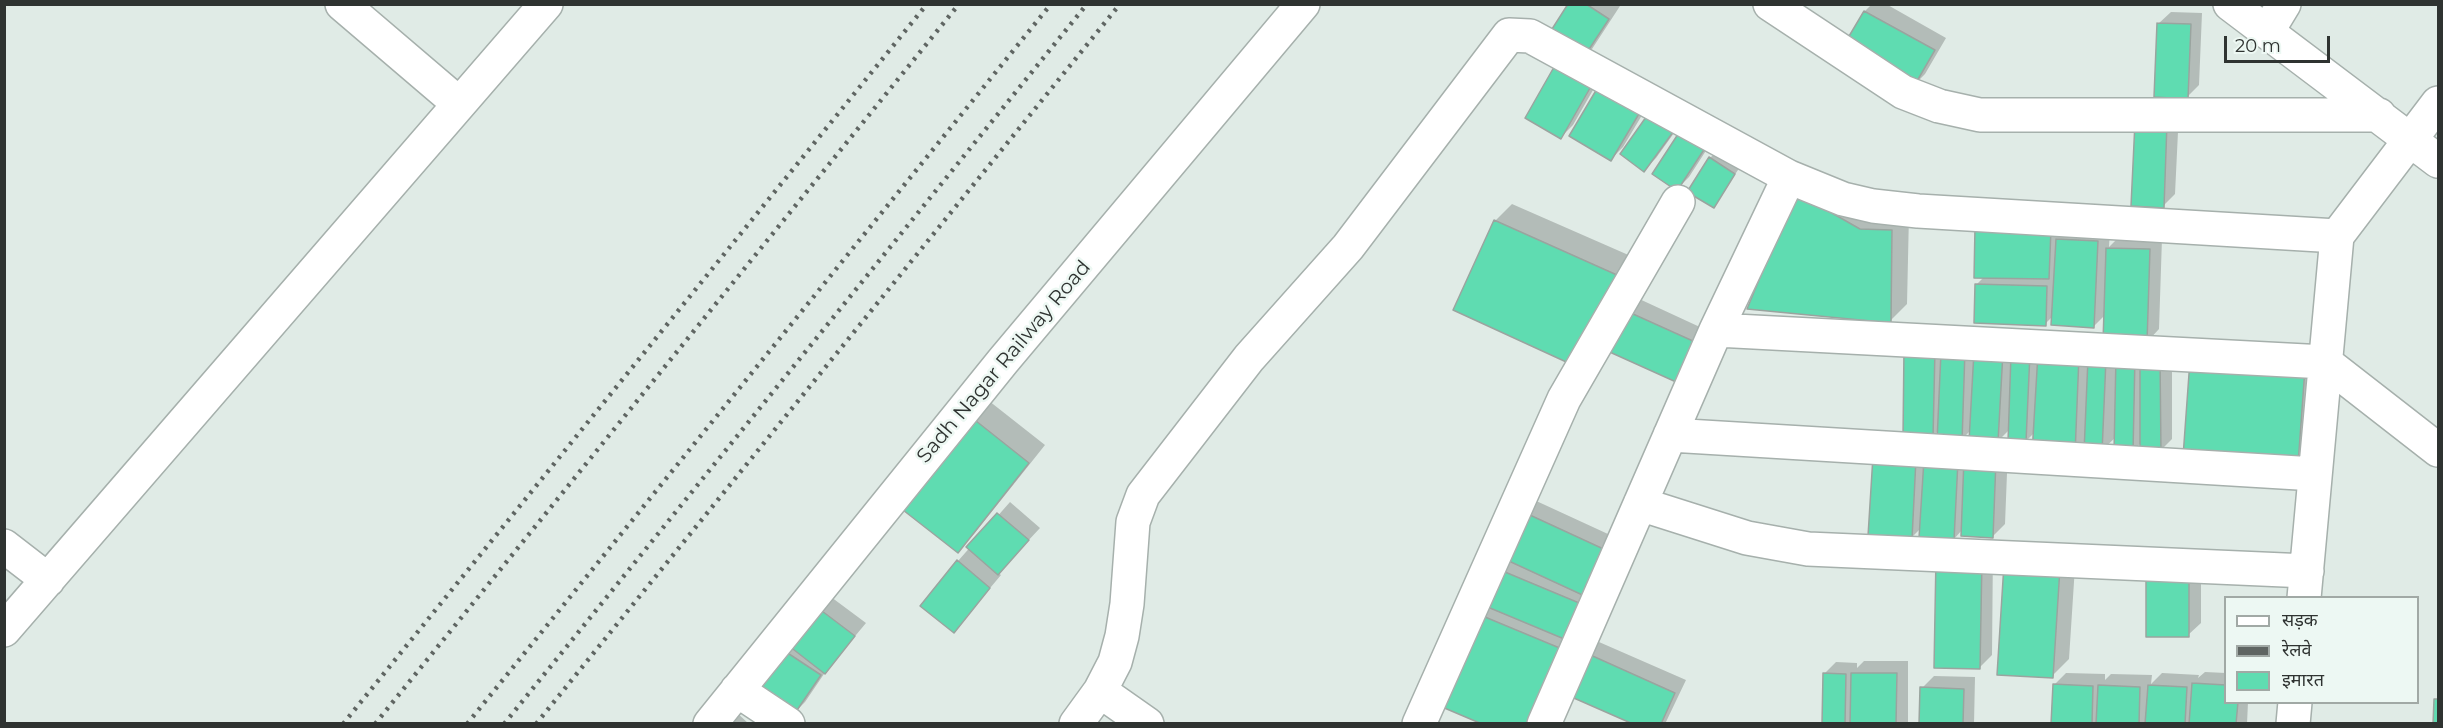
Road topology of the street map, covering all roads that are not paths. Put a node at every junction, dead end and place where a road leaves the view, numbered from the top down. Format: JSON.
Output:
{"nodes":[{"id":1,"x":342,"y":4,"type":"edge"},
{"id":2,"x":546,"y":4,"type":"edge"},
{"id":3,"x":1303,"y":4,"type":"edge"},
{"id":4,"x":1770,"y":4,"type":"edge"},
{"id":5,"x":2230,"y":4,"type":"edge"},
{"id":6,"x":2284,"y":4,"type":"edge"},
{"id":7,"x":2267,"y":32,"type":"junction"},
{"id":8,"x":2439,"y":103,"type":"edge"},
{"id":9,"x":458,"y":104,"type":"junction"},
{"id":10,"x":2379,"y":115,"type":"junction"},
{"id":11,"x":2411,"y":140,"type":"junction"},
{"id":12,"x":2439,"y":161,"type":"edge"},
{"id":13,"x":1789,"y":177,"type":"junction"},
{"id":14,"x":1678,"y":202,"type":"dead end"},
{"id":15,"x":2337,"y":236,"type":"junction"},
{"id":16,"x":1716,"y":330,"type":"junction"},
{"id":17,"x":2325,"y":362,"type":"junction"},
{"id":18,"x":1670,"y":435,"type":"junction"},
{"id":19,"x":2439,"y":450,"type":"edge"},
{"id":20,"x":2315,"y":474,"type":"junction"},
{"id":21,"x":1640,"y":504,"type":"junction"},
{"id":22,"x":4,"y":546,"type":"edge"},
{"id":23,"x":48,"y":580,"type":"junction"},
{"id":24,"x":2306,"y":584,"type":"edge"},
{"id":25,"x":4,"y":630,"type":"edge"},
{"id":26,"x":737,"y":690,"type":"junction"},
{"id":27,"x":1100,"y":692,"type":"junction"},
{"id":28,"x":2295,"y":704,"type":"edge"},
{"id":29,"x":710,"y":723,"type":"edge"},
{"id":30,"x":788,"y":723,"type":"edge"},
{"id":31,"x":1076,"y":723,"type":"edge"},
{"id":32,"x":1147,"y":723,"type":"edge"},
{"id":33,"x":1419,"y":723,"type":"edge"},
{"id":34,"x":1544,"y":723,"type":"edge"},
{"id":35,"x":2293,"y":723,"type":"edge"}],
"edges":[{"from":1,"to":9,"type":"street"},
{"from":2,"to":9,"type":"street"},
{"from":3,"to":26,"type":"street","name":"Sadh Nagar Railway Road"},
{"from":4,"to":10,"type":"street"},
{"from":5,"to":7,"type":"street"},
{"from":6,"to":7,"type":"street"},
{"from":7,"to":10,"type":"street"},
{"from":8,"to":11,"type":"street"},
{"from":9,"to":23,"type":"street"},
{"from":10,"to":11,"type":"street"},
{"from":11,"to":12,"type":"street"},
{"from":11,"to":15,"type":"street"},
{"from":13,"to":15,"type":"street"},
{"from":13,"to":16,"type":"street"},
{"from":13,"to":27,"type":"street"},
{"from":14,"to":33,"type":"street"},
{"from":15,"to":17,"type":"street"},
{"from":16,"to":17,"type":"street"},
{"from":16,"to":18,"type":"street"},
{"from":17,"to":19,"type":"street"},
{"from":17,"to":20,"type":"street"},
{"from":18,"to":20,"type":"street"},
{"from":18,"to":21,"type":"street"},
{"from":20,"to":24,"type":"street"},
{"from":21,"to":24,"type":"street"},
{"from":21,"to":34,"type":"street"},
{"from":22,"to":23,"type":"street"},
{"from":23,"to":25,"type":"street"},
{"from":26,"to":29,"type":"street","name":"Sadh Nagar Railway Road"},
{"from":26,"to":30,"type":"street"},
{"from":27,"to":31,"type":"street"},
{"from":27,"to":32,"type":"street"},
{"from":28,"to":35,"type":"street"}]}
